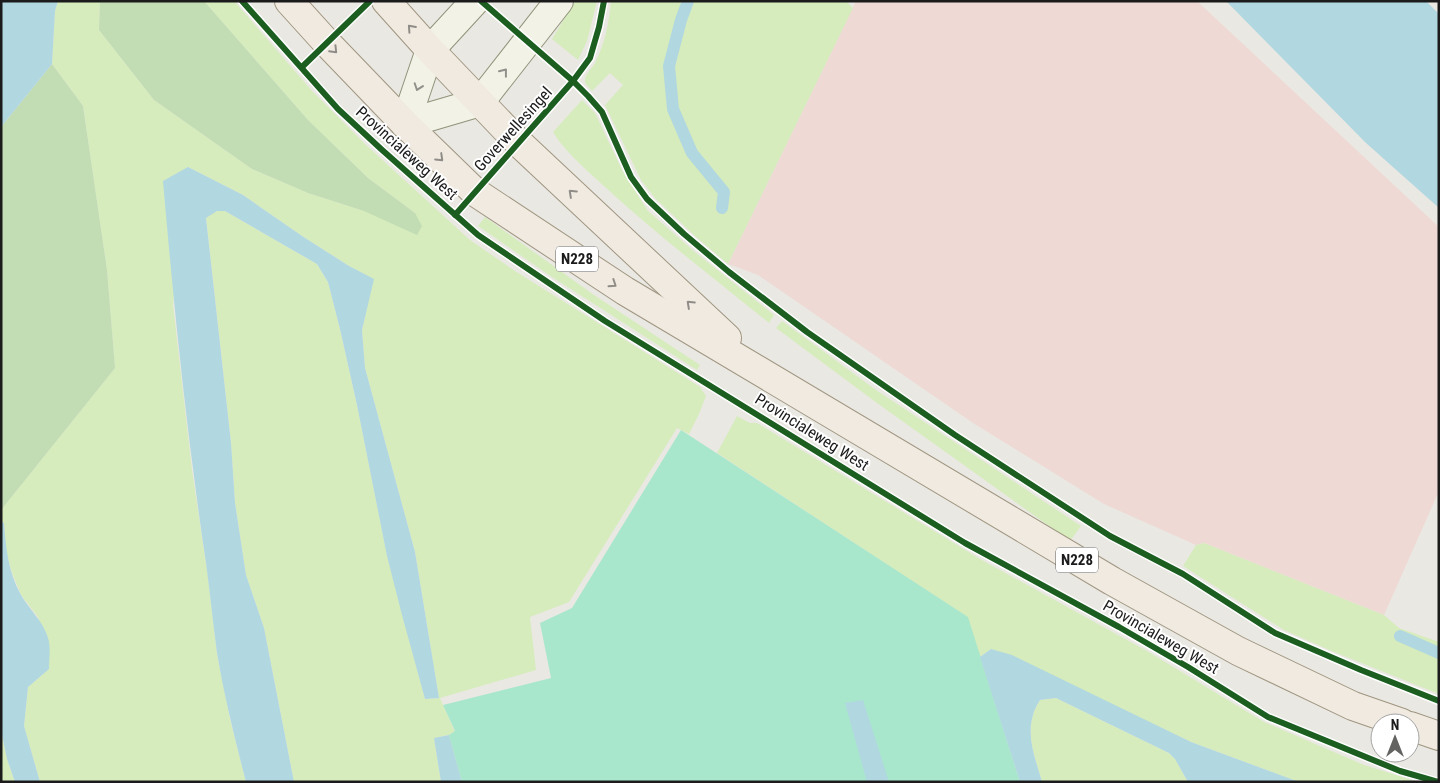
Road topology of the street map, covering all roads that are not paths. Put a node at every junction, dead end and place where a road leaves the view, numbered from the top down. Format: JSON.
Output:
{"nodes":[{"id":1,"x":289,"y":1,"type":"edge"},
{"id":2,"x":386,"y":1,"type":"edge"},
{"id":3,"x":475,"y":1,"type":"edge"},
{"id":4,"x":559,"y":1,"type":"edge"},
{"id":5,"x":430,"y":50,"type":"junction"},
{"id":6,"x":480,"y":102,"type":"junction"},
{"id":7,"x":405,"y":124,"type":"junction"},
{"id":8,"x":764,"y":373,"type":"junction"},
{"id":9,"x":1373,"y":713,"type":"edge"},
{"id":10,"x":1420,"y":729,"type":"edge"},
{"id":11,"x":1439,"y":736,"type":"edge"}],
"edges":[{"from":1,"to":7,"type":"main road","name":"Provincialeweg West","number":"N228","one_way":true},
{"from":5,"to":2,"type":"main road","name":"Provincialeweg West","number":"N228","one_way":true},
{"from":3,"to":5,"type":"main road"},
{"from":6,"to":4,"type":"main road","one_way":true},
{"from":5,"to":6,"type":"main road","name":"Provincialeweg West","number":"N228"},
{"from":5,"to":7,"type":"main road","one_way":true},
{"from":6,"to":7,"type":"main road"},
{"from":8,"to":6,"type":"main road","name":"Provincialeweg West","number":"N228","one_way":true},
{"from":7,"to":8,"type":"main road","name":"Provincialeweg West","number":"N228","one_way":true},
{"from":8,"to":9,"type":"main road","name":"Provincialeweg West","number":"N228"},
{"from":10,"to":11,"type":"main road"}]}
